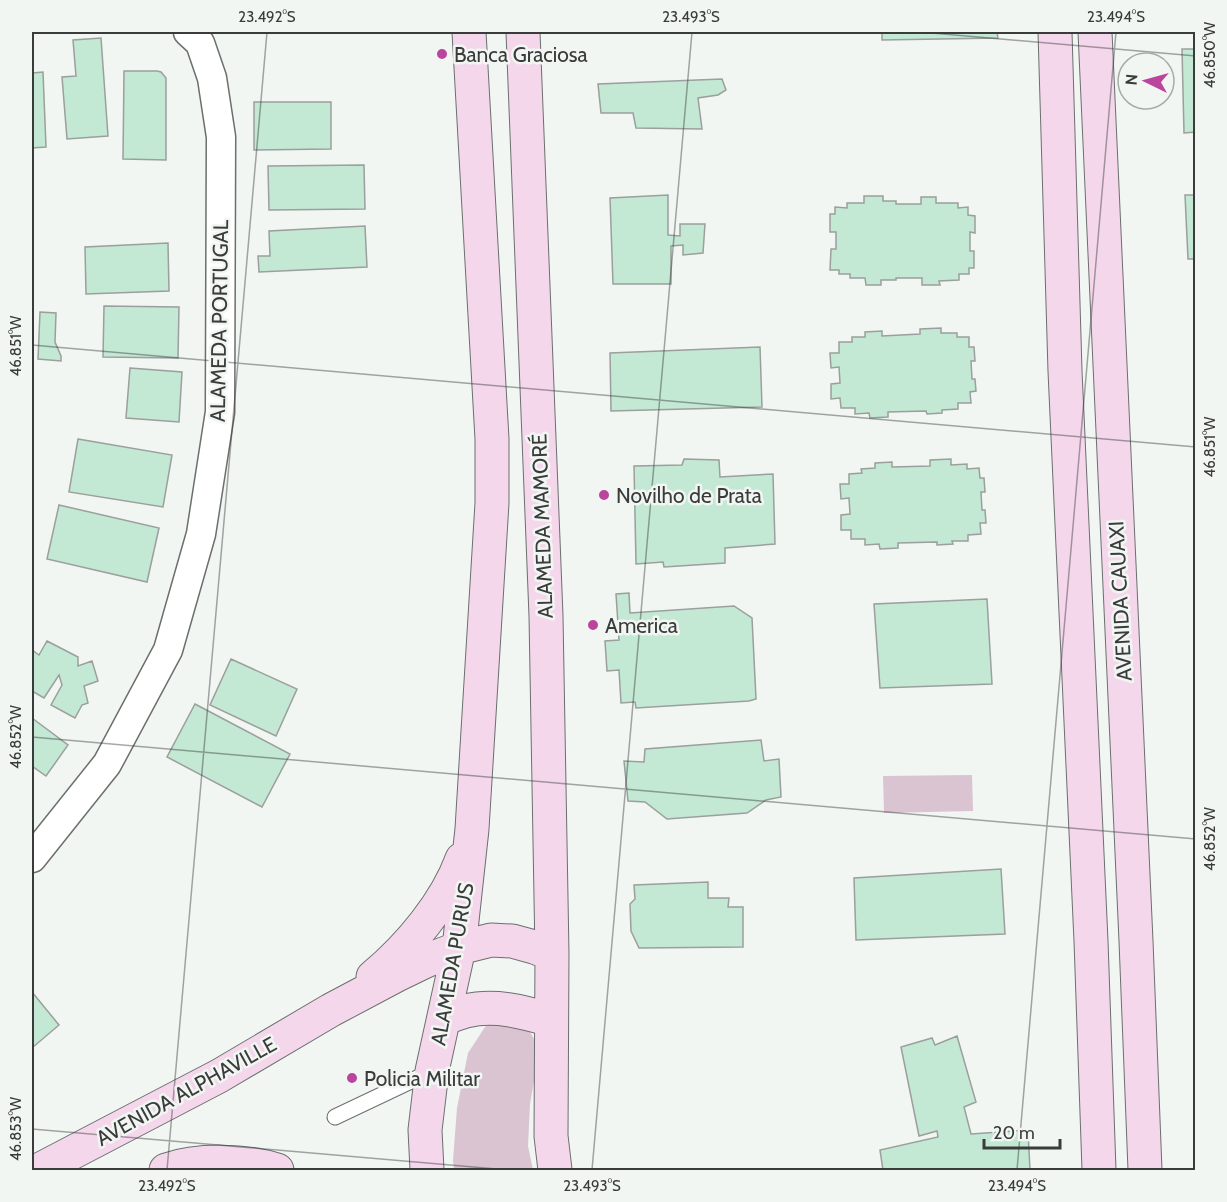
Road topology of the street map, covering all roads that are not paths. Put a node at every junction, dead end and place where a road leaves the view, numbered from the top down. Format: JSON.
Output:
{"nodes":[{"id":1,"x":188,"y":32,"type":"edge"},
{"id":2,"x":469,"y":32,"type":"edge"},
{"id":3,"x":524,"y":32,"type":"edge"},
{"id":4,"x":1055,"y":32,"type":"edge"},
{"id":5,"x":1095,"y":32,"type":"edge"},
{"id":6,"x":1112,"y":429,"type":"junction"},
{"id":7,"x":1068,"y":431,"type":"junction"},
{"id":8,"x":472,"y":829,"type":"junction"},
{"id":9,"x":32,"y":858,"type":"edge"},
{"id":10,"x":1089,"y":905,"type":"junction"},
{"id":11,"x":1136,"y":927,"type":"junction"},
{"id":12,"x":1091,"y":942,"type":"junction"},
{"id":13,"x":459,"y":948,"type":"junction"},
{"id":14,"x":552,"y":954,"type":"junction"},
{"id":15,"x":331,"y":1010,"type":"junction"},
{"id":16,"x":444,"y":1019,"type":"junction"},
{"id":17,"x":551,"y":1020,"type":"junction"},
{"id":18,"x":432,"y":1071,"type":"junction"},
{"id":19,"x":335,"y":1117,"type":"dead end"},
{"id":20,"x":39,"y":1170,"type":"edge"},
{"id":21,"x":166,"y":1170,"type":"edge"},
{"id":22,"x":277,"y":1170,"type":"edge"},
{"id":23,"x":427,"y":1170,"type":"edge"},
{"id":24,"x":555,"y":1170,"type":"edge"},
{"id":25,"x":1099,"y":1170,"type":"edge"},
{"id":26,"x":1145,"y":1170,"type":"edge"}],
"edges":[{"from":1,"to":9,"type":"street","name":"ALAMEDA PORTUGAL"},
{"from":2,"to":8,"type":"main road"},
{"from":3,"to":14,"type":"main road","name":"ALAMEDA MAMORÉ"},
{"from":4,"to":7,"type":"main road","name":"AVENIDA CAUAXI"},
{"from":5,"to":6,"type":"main road","name":"AVENIDA CAUAXI"},
{"from":6,"to":7,"type":"main road"},
{"from":6,"to":11,"type":"main road","name":"AVENIDA CAUAXI"},
{"from":7,"to":10,"type":"main road","name":"AVENIDA CAUAXI"},
{"from":8,"to":13,"type":"main road","name":"ALAMEDA PURUS"},
{"from":8,"to":15,"type":"main road"},
{"from":10,"to":11,"type":"main road"},
{"from":10,"to":12,"type":"main road","name":"AVENIDA CAUAXI"},
{"from":11,"to":12,"type":"main road"},
{"from":11,"to":26,"type":"main road","name":"AVENIDA CAUAXI"},
{"from":12,"to":25,"type":"main road","name":"AVENIDA CAUAXI"},
{"from":13,"to":14,"type":"main road"},
{"from":13,"to":15,"type":"main road"},
{"from":13,"to":16,"type":"main road","name":"ALAMEDA PURUS"},
{"from":14,"to":17,"type":"main road","name":"ALAMEDA MAMORÉ"},
{"from":15,"to":20,"type":"main road","name":"AVENIDA ALPHAVILLE"},
{"from":16,"to":17,"type":"main road"},
{"from":16,"to":18,"type":"main road","name":"ALAMEDA PURUS"},
{"from":17,"to":24,"type":"main road"},
{"from":18,"to":19,"type":"lane"},
{"from":18,"to":23,"type":"main road","name":"ALAMEDA PURUS"},
{"from":21,"to":22,"type":"main road"}]}
